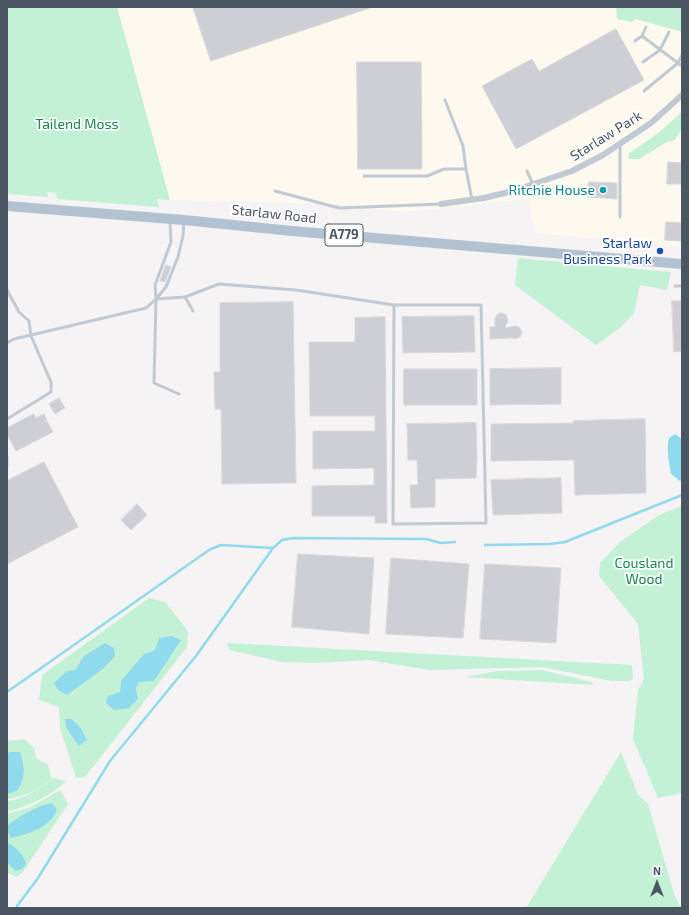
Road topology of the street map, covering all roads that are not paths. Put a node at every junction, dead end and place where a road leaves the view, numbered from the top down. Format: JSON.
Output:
{"nodes":[{"id":1,"x":646,"y":28,"type":"dead end"},
{"id":2,"x":669,"y":32,"type":"dead end"},
{"id":3,"x":642,"y":36,"type":"junction"},
{"id":4,"x":635,"y":41,"type":"dead end"},
{"id":5,"x":660,"y":50,"type":"junction"},
{"id":6,"x":682,"y":55,"type":"edge"},
{"id":7,"x":643,"y":62,"type":"dead end"},
{"id":8,"x":678,"y":63,"type":"junction"},
{"id":9,"x":682,"y":66,"type":"edge"},
{"id":10,"x":644,"y":91,"type":"dead end"},
{"id":11,"x":682,"y":95,"type":"edge"},
{"id":12,"x":445,"y":100,"type":"dead end"},
{"id":13,"x":620,"y":143,"type":"junction"},
{"id":14,"x":466,"y":169,"type":"junction"},
{"id":15,"x":527,"y":171,"type":"dead end"},
{"id":16,"x":364,"y":176,"type":"dead end"},
{"id":17,"x":533,"y":184,"type":"junction"},
{"id":18,"x":275,"y":191,"type":"dead end"},
{"id":19,"x":472,"y":200,"type":"junction"},
{"id":20,"x":441,"y":204,"type":"joint"},
{"id":21,"x":7,"y":206,"type":"edge"},
{"id":22,"x":620,"y":217,"type":"dead end"},
{"id":23,"x":170,"y":218,"type":"junction"},
{"id":24,"x":184,"y":220,"type":"junction"},
{"id":25,"x":682,"y":264,"type":"edge"},
{"id":26,"x":675,"y":286,"type":"dead end"},
{"id":27,"x":682,"y":286,"type":"edge"},
{"id":28,"x":7,"y":290,"type":"edge"},
{"id":29,"x":185,"y":297,"type":"junction"},
{"id":30,"x":156,"y":299,"type":"junction"},
{"id":31,"x":394,"y":305,"type":"junction"},
{"id":32,"x":193,"y":311,"type":"dead end"},
{"id":33,"x":31,"y":336,"type":"junction"},
{"id":34,"x":7,"y":343,"type":"edge"},
{"id":35,"x":179,"y":394,"type":"dead end"},
{"id":36,"x":7,"y":419,"type":"edge"},
{"id":37,"x":7,"y":457,"type":"edge"},
{"id":38,"x":7,"y":466,"type":"edge"}],
"edges":[{"from":1,"to":3,"type":"lane"},
{"from":2,"to":5,"type":"lane"},
{"from":3,"to":4,"type":"lane"},
{"from":3,"to":5,"type":"lane"},
{"from":5,"to":7,"type":"lane"},
{"from":5,"to":8,"type":"lane"},
{"from":6,"to":8,"type":"lane"},
{"from":8,"to":9,"type":"lane"},
{"from":8,"to":10,"type":"lane"},
{"from":11,"to":13,"type":"street","name":"Starlaw Park"},
{"from":12,"to":14,"type":"lane"},
{"from":13,"to":17,"type":"street","name":"Starlaw Park"},
{"from":13,"to":22,"type":"lane"},
{"from":14,"to":16,"type":"lane"},
{"from":14,"to":19,"type":"lane"},
{"from":15,"to":17,"type":"lane"},
{"from":17,"to":19,"type":"street","name":"Starlaw Park"},
{"from":18,"to":20,"type":"lane"},
{"from":19,"to":20,"type":"street","name":"Starlaw Park"},
{"from":21,"to":23,"type":"main road","name":"Starlaw Road","number":"A779"},
{"from":23,"to":24,"type":"main road","name":"Starlaw Road","number":"A779"},
{"from":23,"to":30,"type":"lane"},
{"from":24,"to":25,"type":"main road","name":"Starlaw Road","number":"A779"},
{"from":24,"to":30,"type":"lane"},
{"from":26,"to":27,"type":"lane"},
{"from":28,"to":33,"type":"lane"},
{"from":29,"to":30,"type":"lane"},
{"from":29,"to":31,"type":"lane"},
{"from":29,"to":32,"type":"lane"},
{"from":30,"to":33,"type":"lane"},
{"from":30,"to":35,"type":"lane"},
{"from":31,"to":31,"type":"lane"},
{"from":33,"to":34,"type":"lane"},
{"from":33,"to":36,"type":"lane"},
{"from":37,"to":38,"type":"lane"}]}
